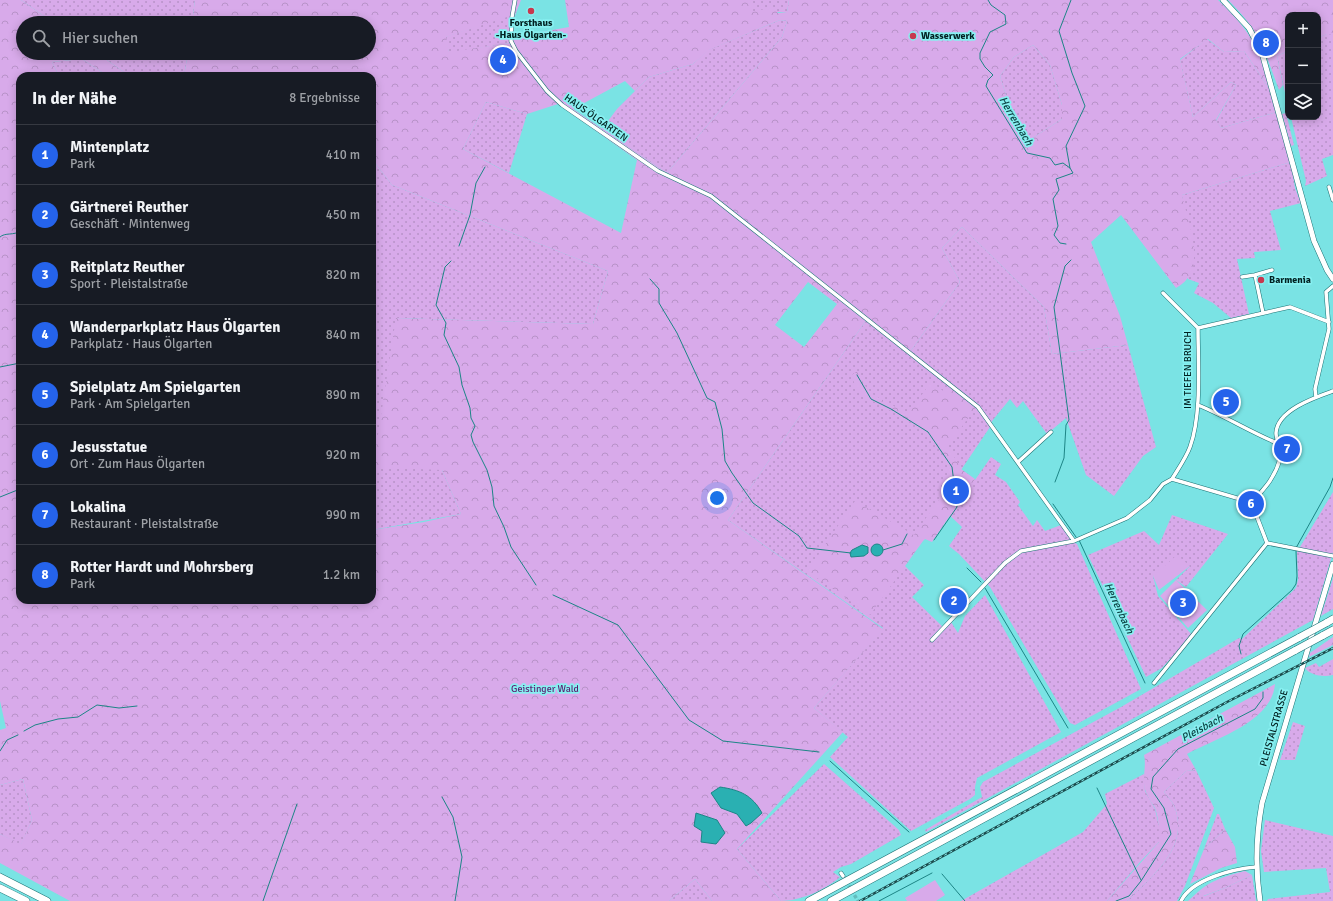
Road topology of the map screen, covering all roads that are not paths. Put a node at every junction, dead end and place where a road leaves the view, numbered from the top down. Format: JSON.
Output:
{"nodes":[{"id":1,"x":515,"y":0,"type":"edge"},
{"id":2,"x":1223,"y":0,"type":"edge"},
{"id":3,"x":1329,"y":187,"type":"dead end"},
{"id":4,"x":1333,"y":200,"type":"edge"},
{"id":5,"x":1272,"y":270,"type":"dead end"},
{"id":6,"x":1255,"y":275,"type":"junction"},
{"id":7,"x":1242,"y":277,"type":"dead end"},
{"id":8,"x":1333,"y":279,"type":"edge"},
{"id":9,"x":1333,"y":286,"type":"edge"},
{"id":10,"x":1162,"y":293,"type":"dead end"},
{"id":11,"x":1263,"y":314,"type":"junction"},
{"id":12,"x":1329,"y":322,"type":"junction"},
{"id":13,"x":1198,"y":328,"type":"junction"},
{"id":14,"x":1333,"y":391,"type":"edge"},
{"id":15,"x":1316,"y":397,"type":"junction"},
{"id":16,"x":1198,"y":405,"type":"junction"},
{"id":17,"x":1051,"y":432,"type":"dead end"},
{"id":18,"x":1277,"y":443,"type":"junction"},
{"id":19,"x":1018,"y":462,"type":"junction"},
{"id":20,"x":1172,"y":479,"type":"junction"},
{"id":21,"x":1255,"y":502,"type":"junction"},
{"id":22,"x":1074,"y":541,"type":"junction"},
{"id":23,"x":1267,"y":543,"type":"junction"},
{"id":24,"x":1333,"y":556,"type":"edge"},
{"id":25,"x":1333,"y":564,"type":"edge"},
{"id":26,"x":1330,"y":621,"type":"edge"},
{"id":27,"x":1333,"y":630,"type":"edge"},
{"id":28,"x":932,"y":640,"type":"dead end"},
{"id":29,"x":1154,"y":683,"type":"dead end"},
{"id":30,"x":1256,"y":867,"type":"junction"},
{"id":31,"x":0,"y":877,"type":"edge"},
{"id":32,"x":0,"y":888,"type":"edge"},
{"id":33,"x":26,"y":901,"type":"edge"},
{"id":34,"x":47,"y":901,"type":"edge"},
{"id":35,"x":809,"y":901,"type":"edge"},
{"id":36,"x":831,"y":901,"type":"edge"},
{"id":37,"x":1181,"y":901,"type":"edge"},
{"id":38,"x":1260,"y":901,"type":"edge"}],
"edges":[{"from":1,"to":19,"type":"street","name":"HAUS ÖLGARTEN"},
{"from":2,"to":8,"type":"main road"},
{"from":3,"to":4,"type":"street"},
{"from":5,"to":6,"type":"street"},
{"from":6,"to":7,"type":"street"},
{"from":6,"to":11,"type":"street"},
{"from":9,"to":12,"type":"street"},
{"from":10,"to":13,"type":"street","name":"IM TIEFEN BRUCH"},
{"from":11,"to":12,"type":"street"},
{"from":11,"to":13,"type":"street"},
{"from":12,"to":15,"type":"street"},
{"from":13,"to":16,"type":"street","name":"IM TIEFEN BRUCH"},
{"from":14,"to":15,"type":"street"},
{"from":15,"to":18,"type":"street"},
{"from":16,"to":18,"type":"street"},
{"from":16,"to":20,"type":"street","name":"IM TIEFEN BRUCH"},
{"from":17,"to":19,"type":"street"},
{"from":18,"to":21,"type":"street"},
{"from":19,"to":22,"type":"street","name":"HAUS ÖLGARTEN"},
{"from":20,"to":21,"type":"street"},
{"from":20,"to":22,"type":"street"},
{"from":21,"to":23,"type":"street"},
{"from":22,"to":28,"type":"street"},
{"from":23,"to":24,"type":"street"},
{"from":23,"to":29,"type":"street"},
{"from":25,"to":30,"type":"main road","name":"PLEISTALSTRASSE"},
{"from":26,"to":35,"type":"highway","bridge":true},
{"from":27,"to":36,"type":"highway","bridge":true},
{"from":30,"to":37,"type":"street"},
{"from":30,"to":38,"type":"main road","name":"PLEISTALSTRASSE"},
{"from":31,"to":34,"type":"highway"},
{"from":32,"to":33,"type":"highway"}]}
